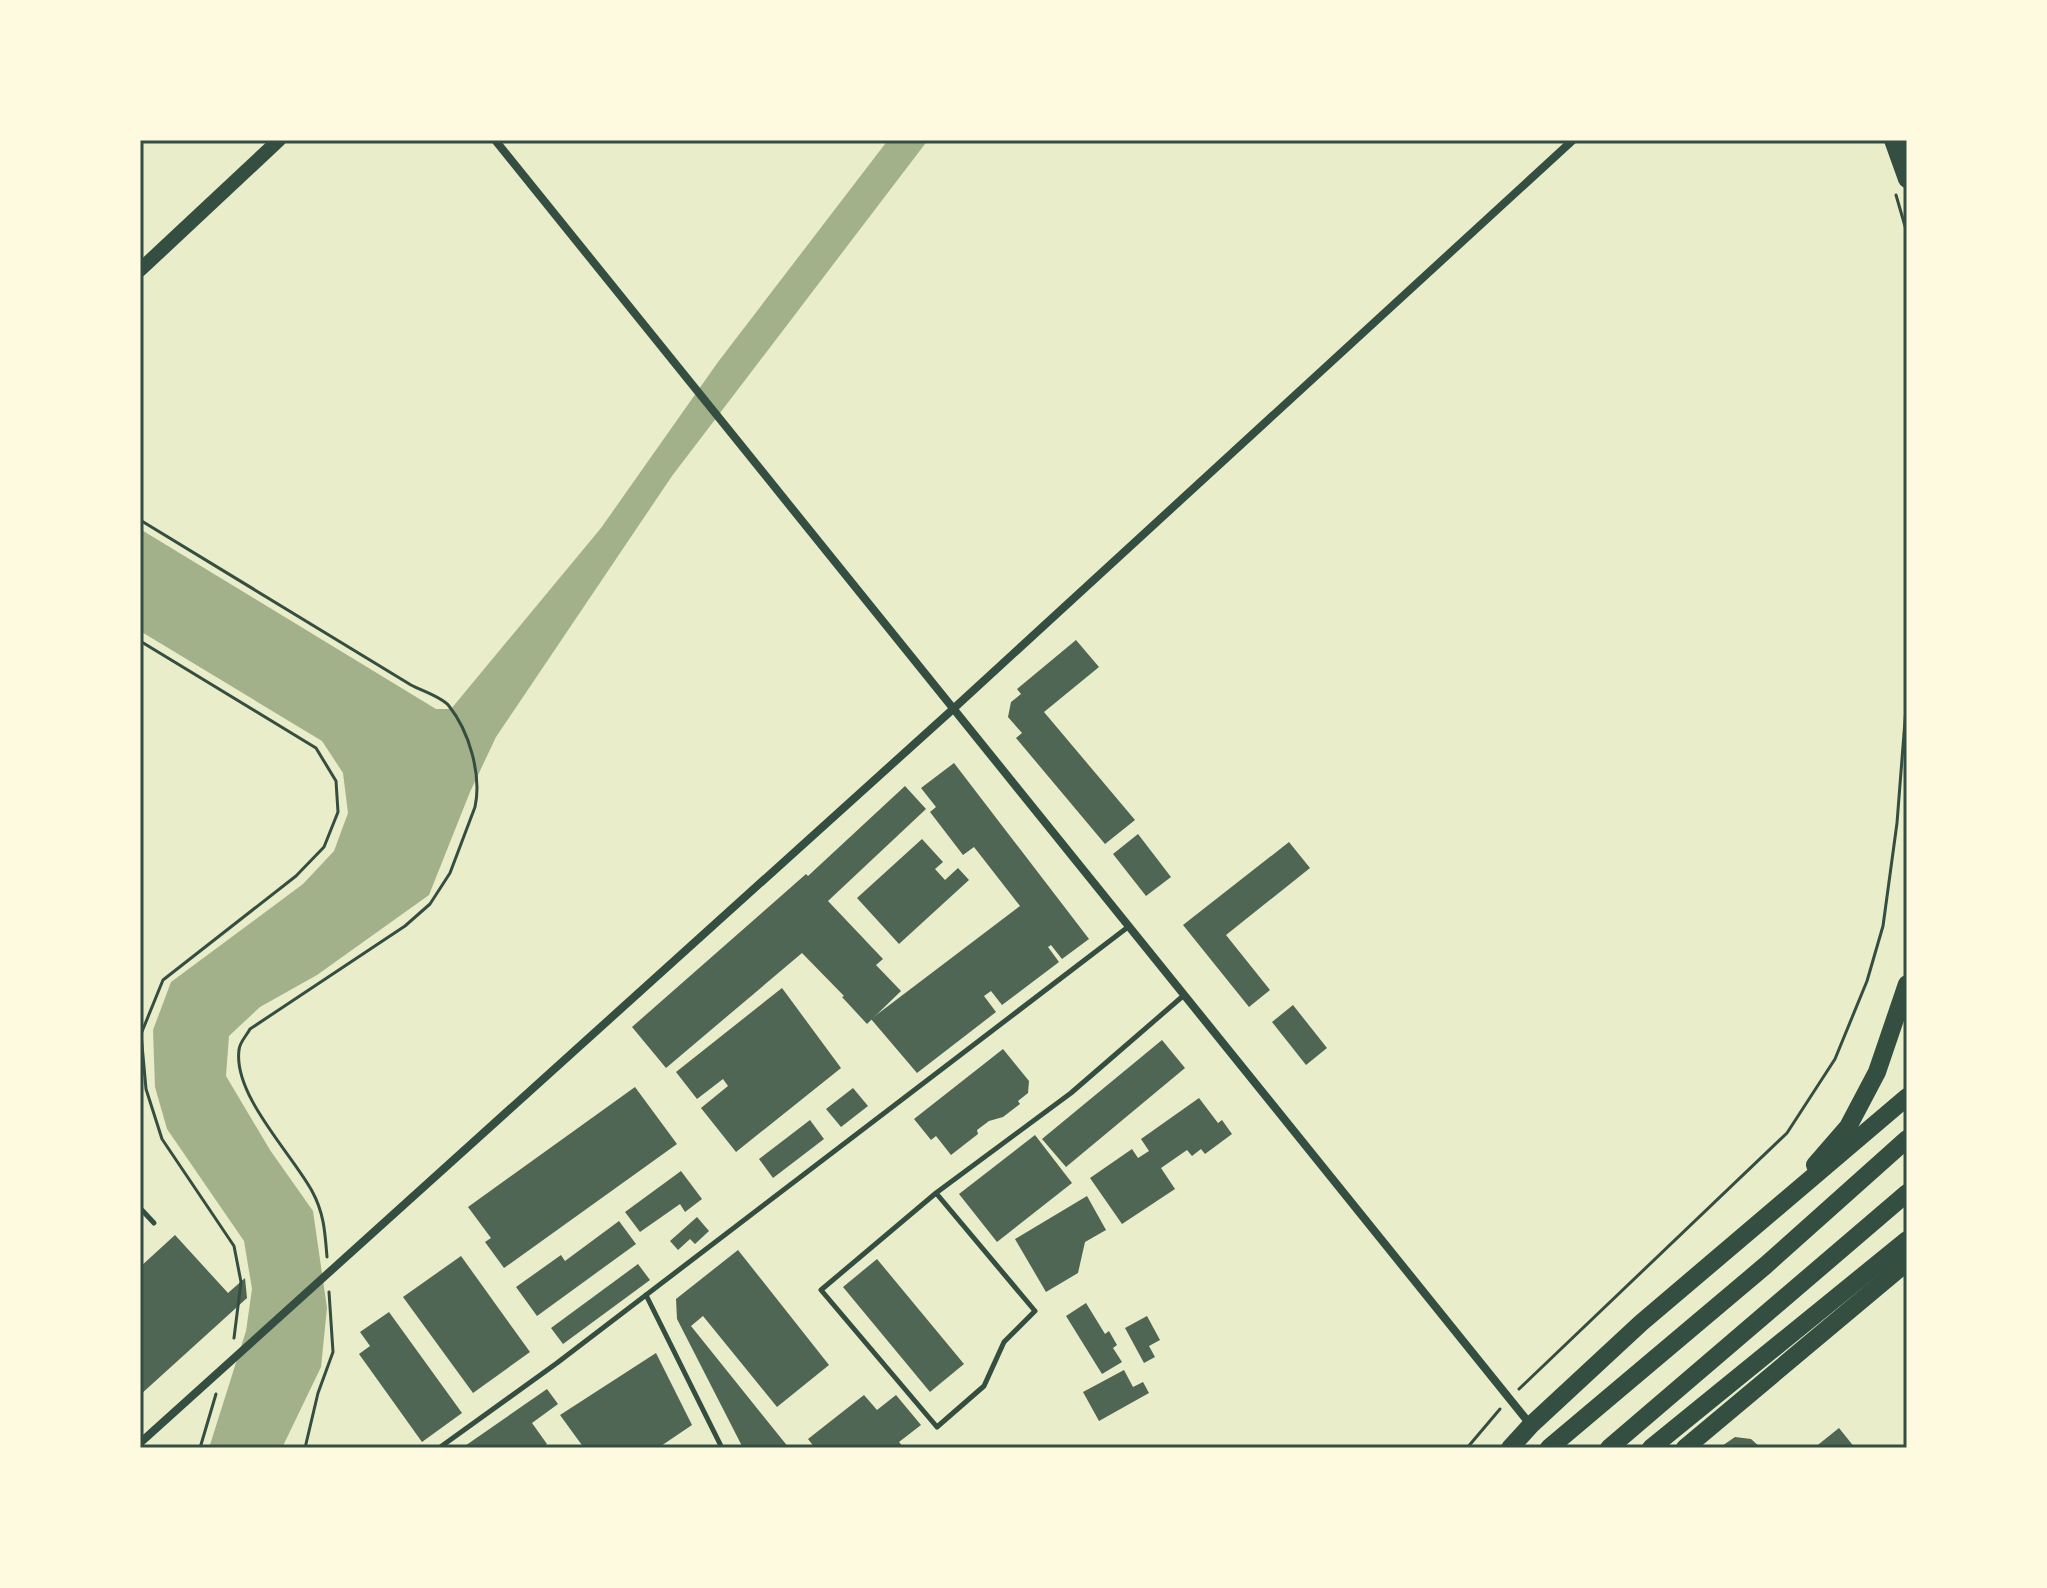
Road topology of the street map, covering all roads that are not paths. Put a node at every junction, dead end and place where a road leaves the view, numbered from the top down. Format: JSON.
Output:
{"nodes":[{"id":1,"x":279,"y":140,"type":"edge"},
{"id":2,"x":495,"y":140,"type":"edge"},
{"id":3,"x":1573,"y":140,"type":"edge"},
{"id":4,"x":1893,"y":140,"type":"edge"},
{"id":5,"x":1907,"y":179,"type":"edge"},
{"id":6,"x":140,"y":270,"type":"edge"},
{"id":7,"x":952,"y":710,"type":"junction"},
{"id":8,"x":1128,"y":927,"type":"junction"},
{"id":9,"x":1907,"y":984,"type":"edge"},
{"id":10,"x":1183,"y":996,"type":"junction"},
{"id":11,"x":1907,"y":1097,"type":"edge"},
{"id":12,"x":1907,"y":1139,"type":"edge"},
{"id":13,"x":936,"y":1193,"type":"junction"},
{"id":14,"x":1907,"y":1193,"type":"edge"},
{"id":15,"x":1782,"y":1204,"type":"junction"},
{"id":16,"x":140,"y":1208,"type":"edge"},
{"id":17,"x":154,"y":1223,"type":"dead end"},
{"id":18,"x":1907,"y":1240,"type":"edge"},
{"id":19,"x":1907,"y":1262,"type":"edge"},
{"id":20,"x":646,"y":1295,"type":"junction"},
{"id":21,"x":1531,"y":1425,"type":"junction"},
{"id":22,"x":140,"y":1443,"type":"edge"},
{"id":23,"x":439,"y":1448,"type":"edge"},
{"id":24,"x":722,"y":1448,"type":"edge"},
{"id":25,"x":1510,"y":1448,"type":"edge"},
{"id":26,"x":1549,"y":1448,"type":"edge"},
{"id":27,"x":1609,"y":1448,"type":"edge"},
{"id":28,"x":1651,"y":1448,"type":"edge"},
{"id":29,"x":1685,"y":1448,"type":"edge"}],
"edges":[{"from":1,"to":6,"type":"street"},
{"from":2,"to":7,"type":"street"},
{"from":3,"to":7,"type":"street"},
{"from":4,"to":5,"type":"main road"},
{"from":7,"to":8,"type":"street"},
{"from":7,"to":22,"type":"street"},
{"from":8,"to":10,"type":"street"},
{"from":8,"to":20,"type":"lane"},
{"from":9,"to":15,"type":"main road"},
{"from":10,"to":13,"type":"lane"},
{"from":10,"to":21,"type":"street"},
{"from":11,"to":15,"type":"main road"},
{"from":12,"to":26,"type":"main road"},
{"from":13,"to":13,"type":"lane"},
{"from":14,"to":27,"type":"main road"},
{"from":15,"to":21,"type":"main road"},
{"from":16,"to":17,"type":"lane"},
{"from":18,"to":28,"type":"main road"},
{"from":19,"to":29,"type":"main road"},
{"from":20,"to":23,"type":"lane"},
{"from":20,"to":24,"type":"lane"},
{"from":21,"to":25,"type":"main road"}]}
